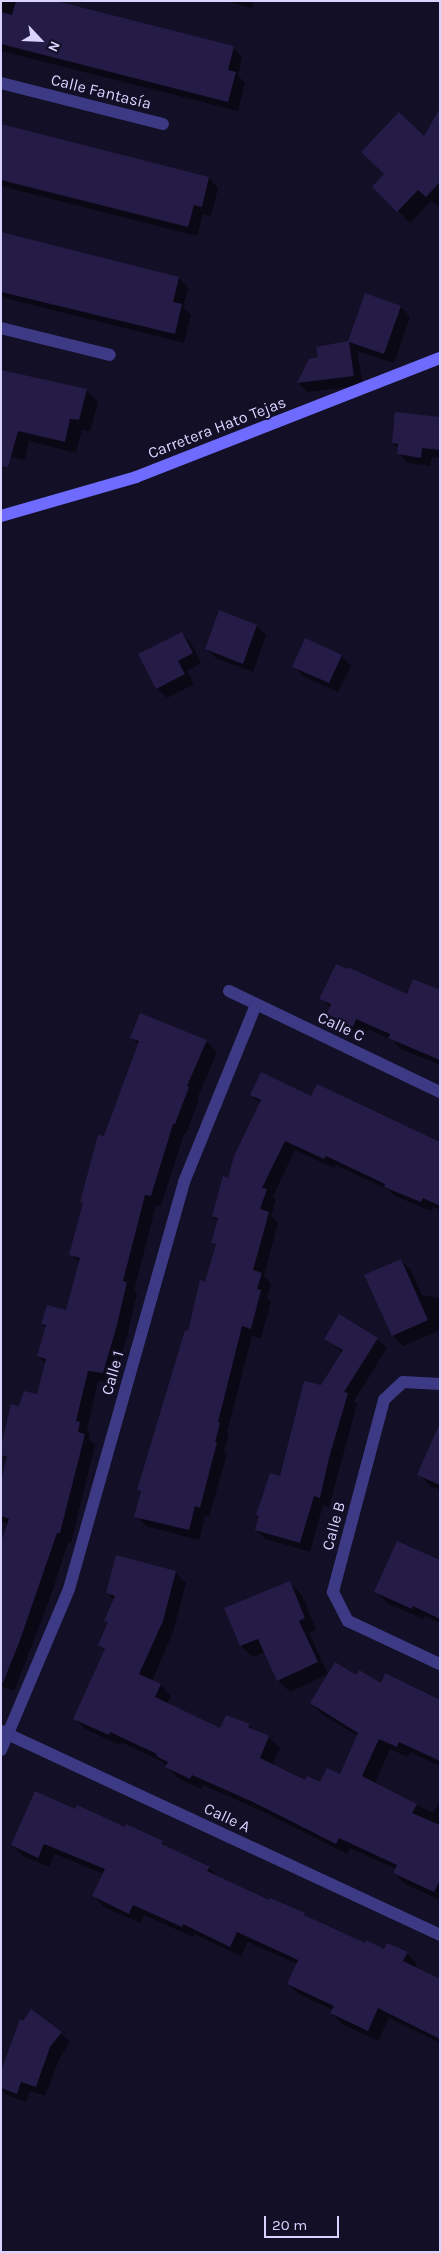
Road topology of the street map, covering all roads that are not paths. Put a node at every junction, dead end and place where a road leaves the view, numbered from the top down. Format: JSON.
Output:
{"nodes":[{"id":1,"x":1,"y":83,"type":"edge"},
{"id":2,"x":163,"y":124,"type":"dead end"},
{"id":3,"x":1,"y":328,"type":"edge"},
{"id":4,"x":110,"y":355,"type":"dead end"},
{"id":5,"x":440,"y":358,"type":"edge"},
{"id":6,"x":1,"y":516,"type":"edge"},
{"id":7,"x":228,"y":991,"type":"dead end"},
{"id":8,"x":256,"y":1005,"type":"junction"},
{"id":9,"x":440,"y":1092,"type":"edge"},
{"id":10,"x":440,"y":1384,"type":"edge"},
{"id":11,"x":440,"y":1664,"type":"edge"},
{"id":12,"x":5,"y":1733,"type":"edge"},
{"id":13,"x":1,"y":1750,"type":"edge"},
{"id":14,"x":440,"y":1935,"type":"edge"}],
"edges":[{"from":1,"to":2,"type":"street","name":"Calle Fantasía"},
{"from":3,"to":4,"type":"street"},
{"from":5,"to":6,"type":"street","name":"Carretera Hato Tejas"},
{"from":7,"to":8,"type":"street","name":"Calle C"},
{"from":8,"to":9,"type":"street","name":"Calle C"},
{"from":8,"to":12,"type":"street","name":"Calle 1"},
{"from":10,"to":11,"type":"street","name":"Calle B"},
{"from":12,"to":13,"type":"street","name":"Calle 1"},
{"from":12,"to":14,"type":"street","name":"Calle A"}]}
